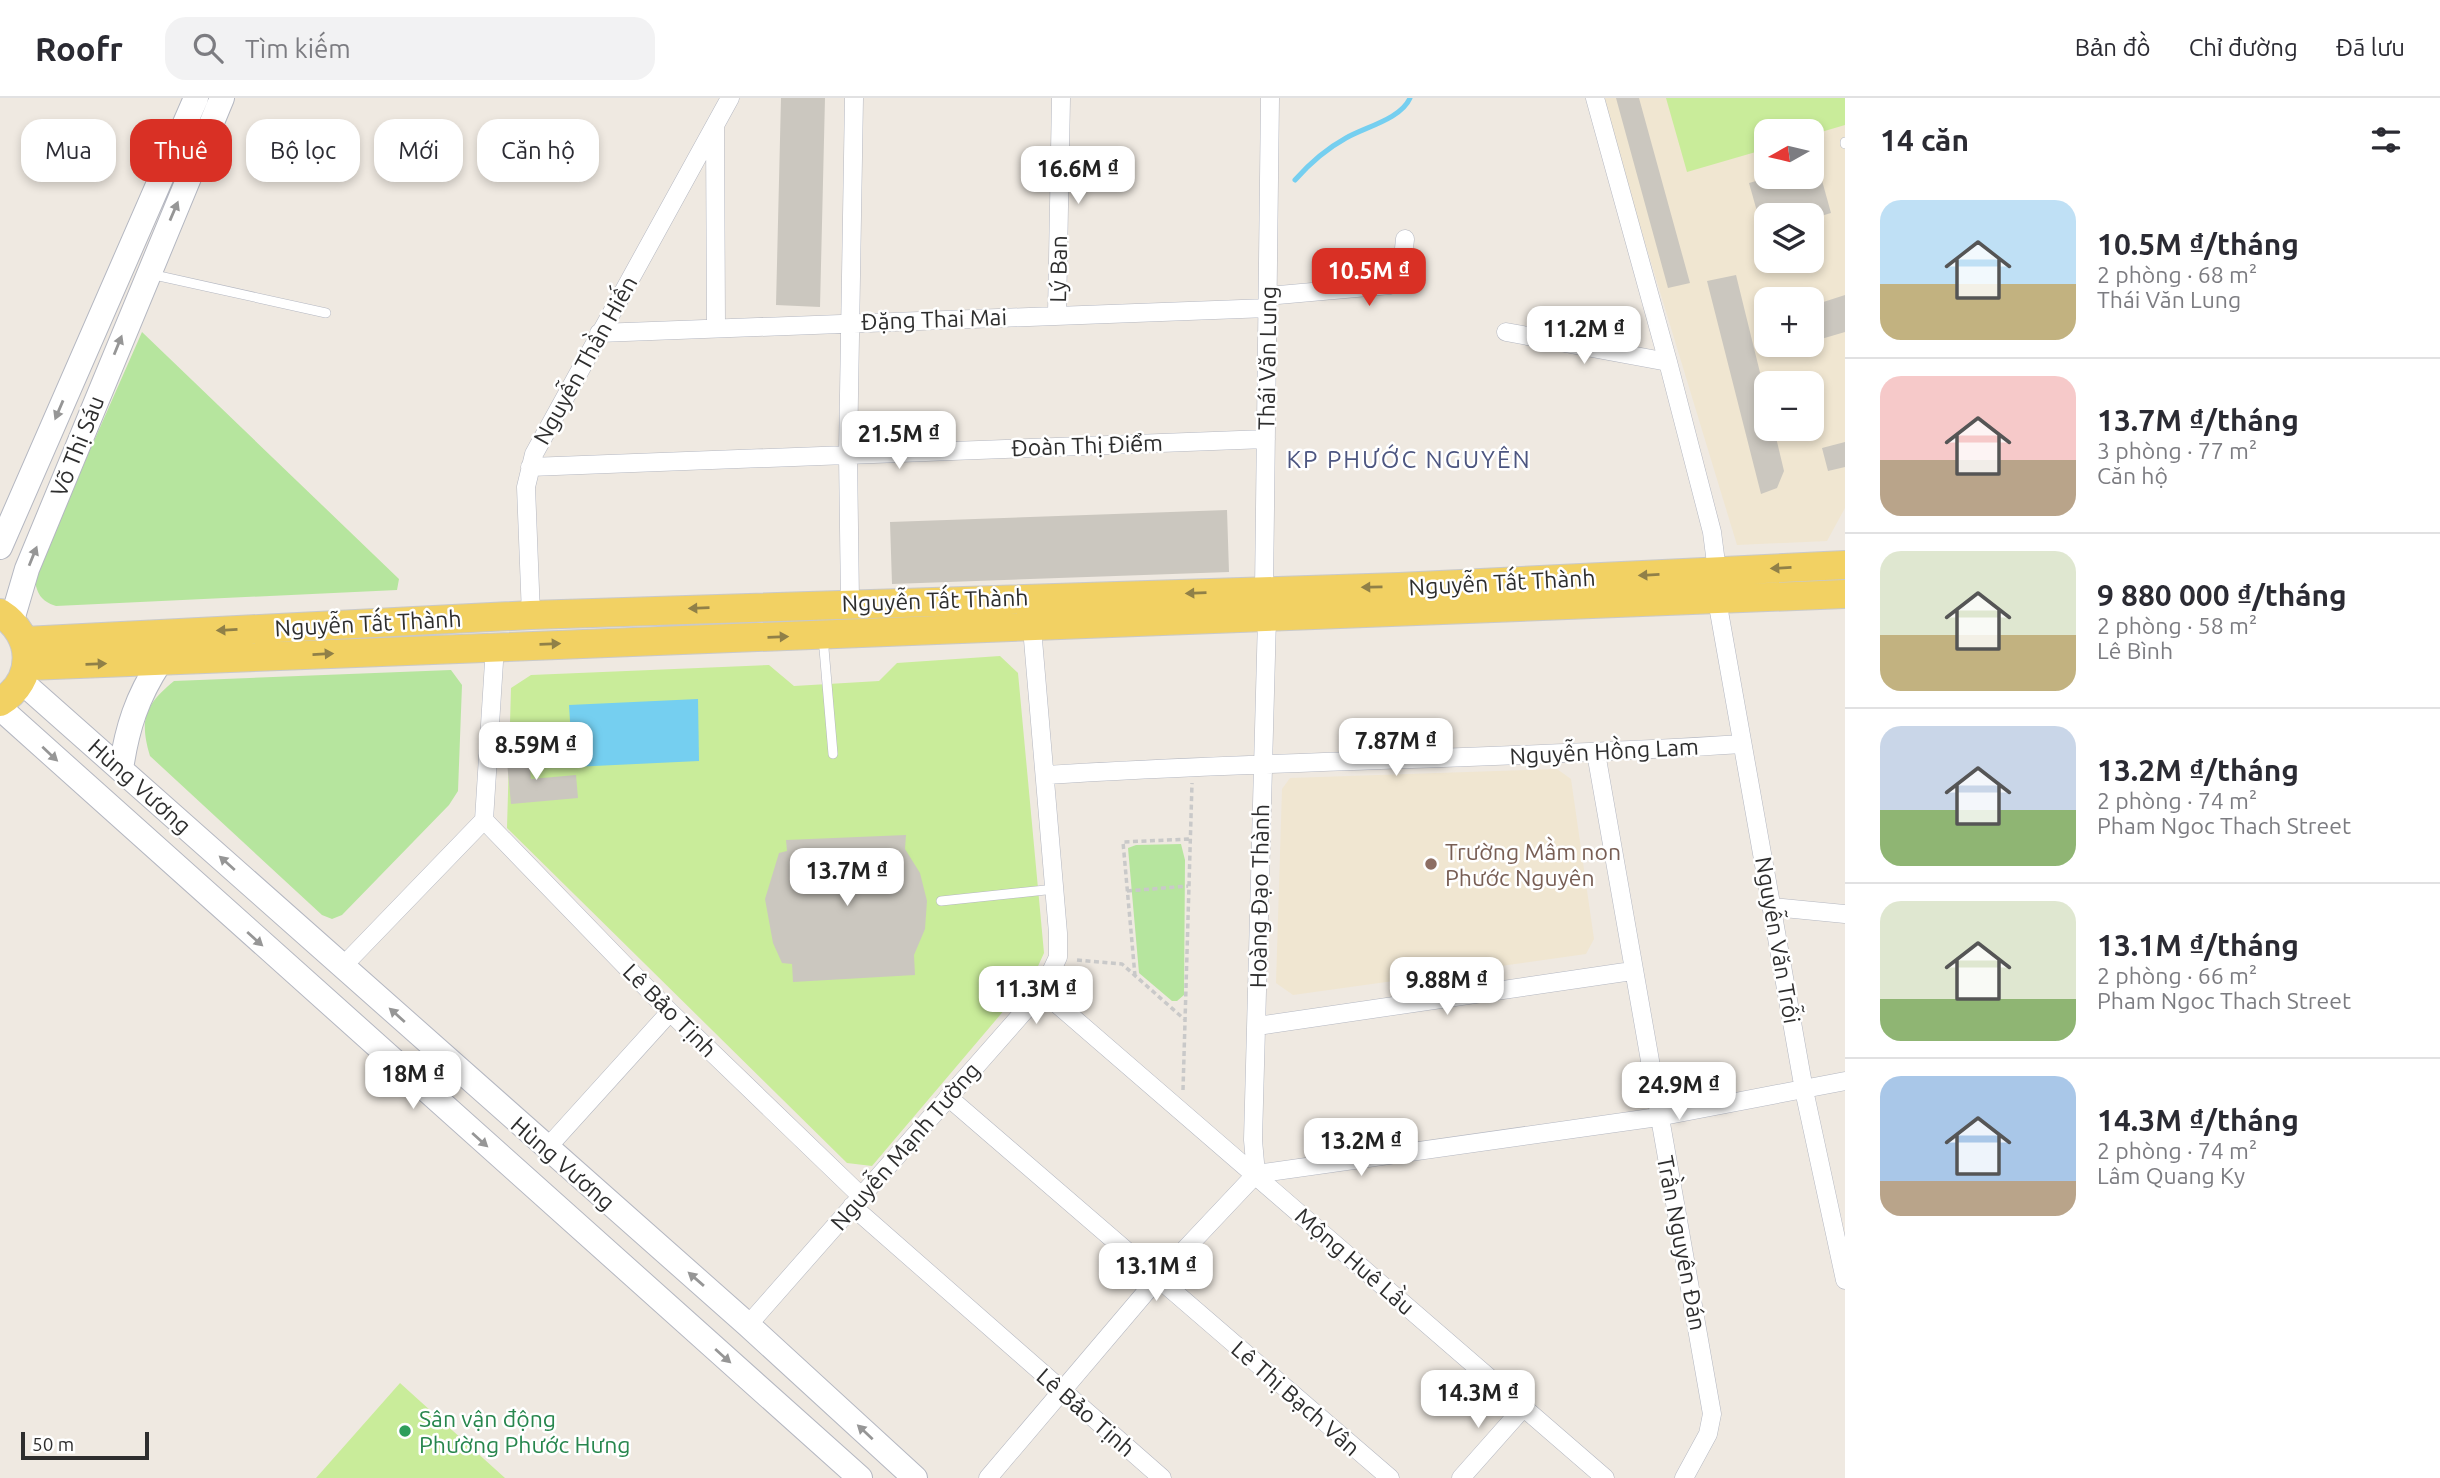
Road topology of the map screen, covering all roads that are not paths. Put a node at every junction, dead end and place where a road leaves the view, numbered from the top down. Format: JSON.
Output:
{"nodes":[{"id":1,"x":196,"y":98,"type":"edge"},
{"id":2,"x":222,"y":98,"type":"edge"},
{"id":3,"x":730,"y":98,"type":"edge"},
{"id":4,"x":854,"y":98,"type":"edge"},
{"id":5,"x":1061,"y":98,"type":"edge"},
{"id":6,"x":1270,"y":98,"type":"edge"},
{"id":7,"x":1595,"y":98,"type":"edge"},
{"id":8,"x":715,"y":125,"type":"junction"},
{"id":9,"x":1405,"y":239,"type":"dead end"},
{"id":10,"x":147,"y":273,"type":"junction"},
{"id":11,"x":1268,"y":302,"type":"junction"},
{"id":12,"x":326,"y":313,"type":"dead end"},
{"id":13,"x":1057,"y":314,"type":"junction"},
{"id":14,"x":850,"y":323,"type":"junction"},
{"id":15,"x":716,"y":326,"type":"junction"},
{"id":16,"x":1506,"y":332,"type":"dead end"},
{"id":17,"x":599,"y":333,"type":"junction"},
{"id":18,"x":1668,"y":362,"type":"junction"},
{"id":19,"x":1266,"y":439,"type":"junction"},
{"id":20,"x":848,"y":454,"type":"junction"},
{"id":21,"x":530,"y":467,"type":"junction"},
{"id":22,"x":0,"y":547,"type":"edge"},
{"id":23,"x":1845,"y":565,"type":"edge"},
{"id":24,"x":1717,"y":571,"type":"junction"},
{"id":25,"x":1264,"y":590,"type":"junction"},
{"id":26,"x":1845,"y":594,"type":"edge"},
{"id":27,"x":1717,"y":600,"type":"junction"},
{"id":28,"x":849,"y":602,"type":"junction"},
{"id":29,"x":531,"y":615,"type":"junction"},
{"id":30,"x":1267,"y":618,"type":"junction"},
{"id":31,"x":1032,"y":628,"type":"junction"},
{"id":32,"x":823,"y":635,"type":"junction"},
{"id":33,"x":17,"y":644,"type":"edge"},
{"id":34,"x":495,"y":646,"type":"junction"},
{"id":35,"x":160,"y":662,"type":"junction"},
{"id":36,"x":0,"y":705,"type":"edge"},
{"id":37,"x":1742,"y":744,"type":"junction"},
{"id":38,"x":1595,"y":753,"type":"junction"},
{"id":39,"x":834,"y":754,"type":"dead end"},
{"id":40,"x":1261,"y":762,"type":"junction"},
{"id":41,"x":121,"y":769,"type":"junction"},
{"id":42,"x":1046,"y":775,"type":"junction"},
{"id":43,"x":484,"y":820,"type":"junction"},
{"id":44,"x":1055,"y":889,"type":"junction"},
{"id":45,"x":941,"y":901,"type":"dead end"},
{"id":46,"x":1772,"y":907,"type":"junction"},
{"id":47,"x":1845,"y":914,"type":"edge"},
{"id":48,"x":343,"y":966,"type":"junction"},
{"id":49,"x":1632,"y":971,"type":"junction"},
{"id":50,"x":1042,"y":991,"type":"junction"},
{"id":51,"x":670,"y":1012,"type":"junction"},
{"id":52,"x":1257,"y":1026,"type":"junction"},
{"id":53,"x":1845,"y":1081,"type":"edge"},
{"id":54,"x":1804,"y":1090,"type":"junction"},
{"id":55,"x":948,"y":1097,"type":"junction"},
{"id":56,"x":1658,"y":1117,"type":"junction"},
{"id":57,"x":546,"y":1149,"type":"junction"},
{"id":58,"x":1256,"y":1174,"type":"junction"},
{"id":59,"x":857,"y":1201,"type":"junction"},
{"id":60,"x":1157,"y":1279,"type":"junction"},
{"id":61,"x":1845,"y":1280,"type":"edge"},
{"id":62,"x":748,"y":1325,"type":"junction"},
{"id":63,"x":1060,"y":1390,"type":"junction"},
{"id":64,"x":1523,"y":1408,"type":"junction"},
{"id":65,"x":860,"y":1478,"type":"edge"},
{"id":66,"x":915,"y":1478,"type":"edge"},
{"id":67,"x":988,"y":1478,"type":"edge"},
{"id":68,"x":1162,"y":1478,"type":"edge"},
{"id":69,"x":1390,"y":1478,"type":"edge"},
{"id":70,"x":1461,"y":1478,"type":"edge"},
{"id":71,"x":1605,"y":1478,"type":"edge"},
{"id":72,"x":1684,"y":1478,"type":"edge"}],
"edges":[{"from":1,"to":22,"type":"main road","one_way":true},
{"from":10,"to":2,"type":"main road","name":"Võ Thị Sáu","one_way":true},
{"from":3,"to":8,"type":"street","name":"Nguyễn Thần Hiến"},
{"from":4,"to":14,"type":"street"},
{"from":5,"to":13,"type":"street","name":"Lý Ban"},
{"from":6,"to":11,"type":"street","name":"Thái Văn Lung"},
{"from":7,"to":18,"type":"street"},
{"from":8,"to":15,"type":"street","name":"Nguyễn Thần Hiến"},
{"from":8,"to":17,"type":"street","name":"Nguyễn Thần Hiến"},
{"from":9,"to":11,"type":"street","name":"Đặng Thai Mai"},
{"from":10,"to":12,"type":"lane"},
{"from":33,"to":10,"type":"main road","name":"Võ Thị Sáu","one_way":true},
{"from":11,"to":13,"type":"street","name":"Đặng Thai Mai"},
{"from":11,"to":19,"type":"street","name":"Thái Văn Lung"},
{"from":13,"to":14,"type":"street","name":"Đặng Thai Mai"},
{"from":14,"to":15,"type":"street","name":"Đặng Thai Mai"},
{"from":14,"to":20,"type":"street"},
{"from":15,"to":17,"type":"street","name":"Đặng Thai Mai"},
{"from":16,"to":18,"type":"street"},
{"from":17,"to":21,"type":"street","name":"Nguyễn Thần Hiến"},
{"from":18,"to":24,"type":"street"},
{"from":19,"to":20,"type":"street","name":"Đoàn Thị Điểm"},
{"from":19,"to":25,"type":"street","name":"Thái Văn Lung"},
{"from":20,"to":21,"type":"street","name":"Đoàn Thị Điểm"},
{"from":20,"to":28,"type":"street"},
{"from":21,"to":29,"type":"street","name":"Nguyễn Thần Hiến"},
{"from":23,"to":24,"type":"main road","name":"Nguyễn Tất Thành","one_way":true},
{"from":24,"to":25,"type":"main road","name":"Nguyễn Tất Thành","one_way":true},
{"from":25,"to":28,"type":"main road","name":"Nguyễn Tất Thành","one_way":true},
{"from":25,"to":30,"type":"street","name":"Thái Văn Lung"},
{"from":26,"to":27,"type":"main road","name":"Nguyễn Tất Thành"},
{"from":27,"to":30,"type":"main road","name":"Nguyễn Tất Thành"},
{"from":27,"to":37,"type":"street","name":"Nguyễn Văn Trỗi"},
{"from":28,"to":29,"type":"main road","name":"Nguyễn Tất Thành","one_way":true},
{"from":29,"to":33,"type":"main road","name":"Nguyễn Tất Thành","one_way":true},
{"from":30,"to":31,"type":"main road","name":"Nguyễn Tất Thành"},
{"from":30,"to":40,"type":"street","name":"Hoàng Đạo Thành"},
{"from":31,"to":32,"type":"main road","name":"Nguyễn Tất Thành"},
{"from":31,"to":42,"type":"street","name":"Nguyễn Mạnh Tường"},
{"from":34,"to":32,"type":"main road","name":"Nguyễn Tất Thành","one_way":true},
{"from":32,"to":39,"type":"lane"},
{"from":33,"to":35,"type":"main road","name":"Nguyễn Tất Thành","one_way":true},
{"from":33,"to":36,"type":"main road"},
{"from":33,"to":41,"type":"main road","name":"Hùng Vương"},
{"from":35,"to":34,"type":"main road","name":"Nguyễn Tất Thành","one_way":true},
{"from":34,"to":43,"type":"street"},
{"from":35,"to":41,"type":"main road"},
{"from":36,"to":65,"type":"main road","name":"Hùng Vương","one_way":true},
{"from":37,"to":38,"type":"street","name":"Nguyễn Hồng Lam"},
{"from":37,"to":46,"type":"street","name":"Nguyễn Văn Trỗi"},
{"from":38,"to":40,"type":"street","name":"Nguyễn Hồng Lam"},
{"from":38,"to":49,"type":"street","name":"Trần Nguyên Đán"},
{"from":40,"to":42,"type":"street","name":"Nguyễn Hồng Lam"},
{"from":40,"to":52,"type":"street","name":"Hoàng Đạo Thành"},
{"from":48,"to":41,"type":"main road","name":"Hùng Vương","one_way":true},
{"from":42,"to":44,"type":"street","name":"Nguyễn Mạnh Tường"},
{"from":43,"to":48,"type":"street"},
{"from":43,"to":51,"type":"street","name":"Lê Bảo Tịnh"},
{"from":44,"to":45,"type":"lane"},
{"from":44,"to":50,"type":"street","name":"Nguyễn Mạnh Tường"},
{"from":46,"to":47,"type":"street"},
{"from":46,"to":54,"type":"street","name":"Nguyễn Văn Trỗi"},
{"from":57,"to":48,"type":"main road","name":"Hùng Vương","one_way":true},
{"from":49,"to":52,"type":"street"},
{"from":49,"to":56,"type":"street","name":"Trần Nguyên Đán"},
{"from":50,"to":55,"type":"street","name":"Nguyễn Mạnh Tường"},
{"from":50,"to":58,"type":"street","name":"Mộng Huê Lầu"},
{"from":51,"to":57,"type":"street"},
{"from":51,"to":59,"type":"street","name":"Lê Bảo Tịnh"},
{"from":52,"to":58,"type":"street","name":"Hoàng Đạo Thành"},
{"from":53,"to":54,"type":"street"},
{"from":54,"to":56,"type":"street"},
{"from":54,"to":61,"type":"street","name":"Nguyễn Văn Trỗi"},
{"from":55,"to":59,"type":"street","name":"Nguyễn Mạnh Tường"},
{"from":55,"to":60,"type":"street","name":"Lê Thị Bạch Vân"},
{"from":56,"to":58,"type":"street"},
{"from":56,"to":72,"type":"street","name":"Trần Nguyên Đán"},
{"from":62,"to":57,"type":"main road","name":"Hùng Vương","one_way":true},
{"from":58,"to":60,"type":"street"},
{"from":58,"to":64,"type":"street","name":"Mộng Huê Lầu"},
{"from":59,"to":62,"type":"street","name":"Nguyễn Mạnh Tường"},
{"from":59,"to":63,"type":"street","name":"Lê Bảo Tịnh"},
{"from":60,"to":63,"type":"street"},
{"from":60,"to":69,"type":"street","name":"Lê Thị Bạch Vân"},
{"from":66,"to":62,"type":"main road","name":"Hùng Vương","one_way":true},
{"from":63,"to":67,"type":"street"},
{"from":63,"to":68,"type":"street","name":"Lê Bảo Tịnh"},
{"from":64,"to":70,"type":"street"},
{"from":64,"to":71,"type":"street","name":"Mộng Huê Lầu"}]}
